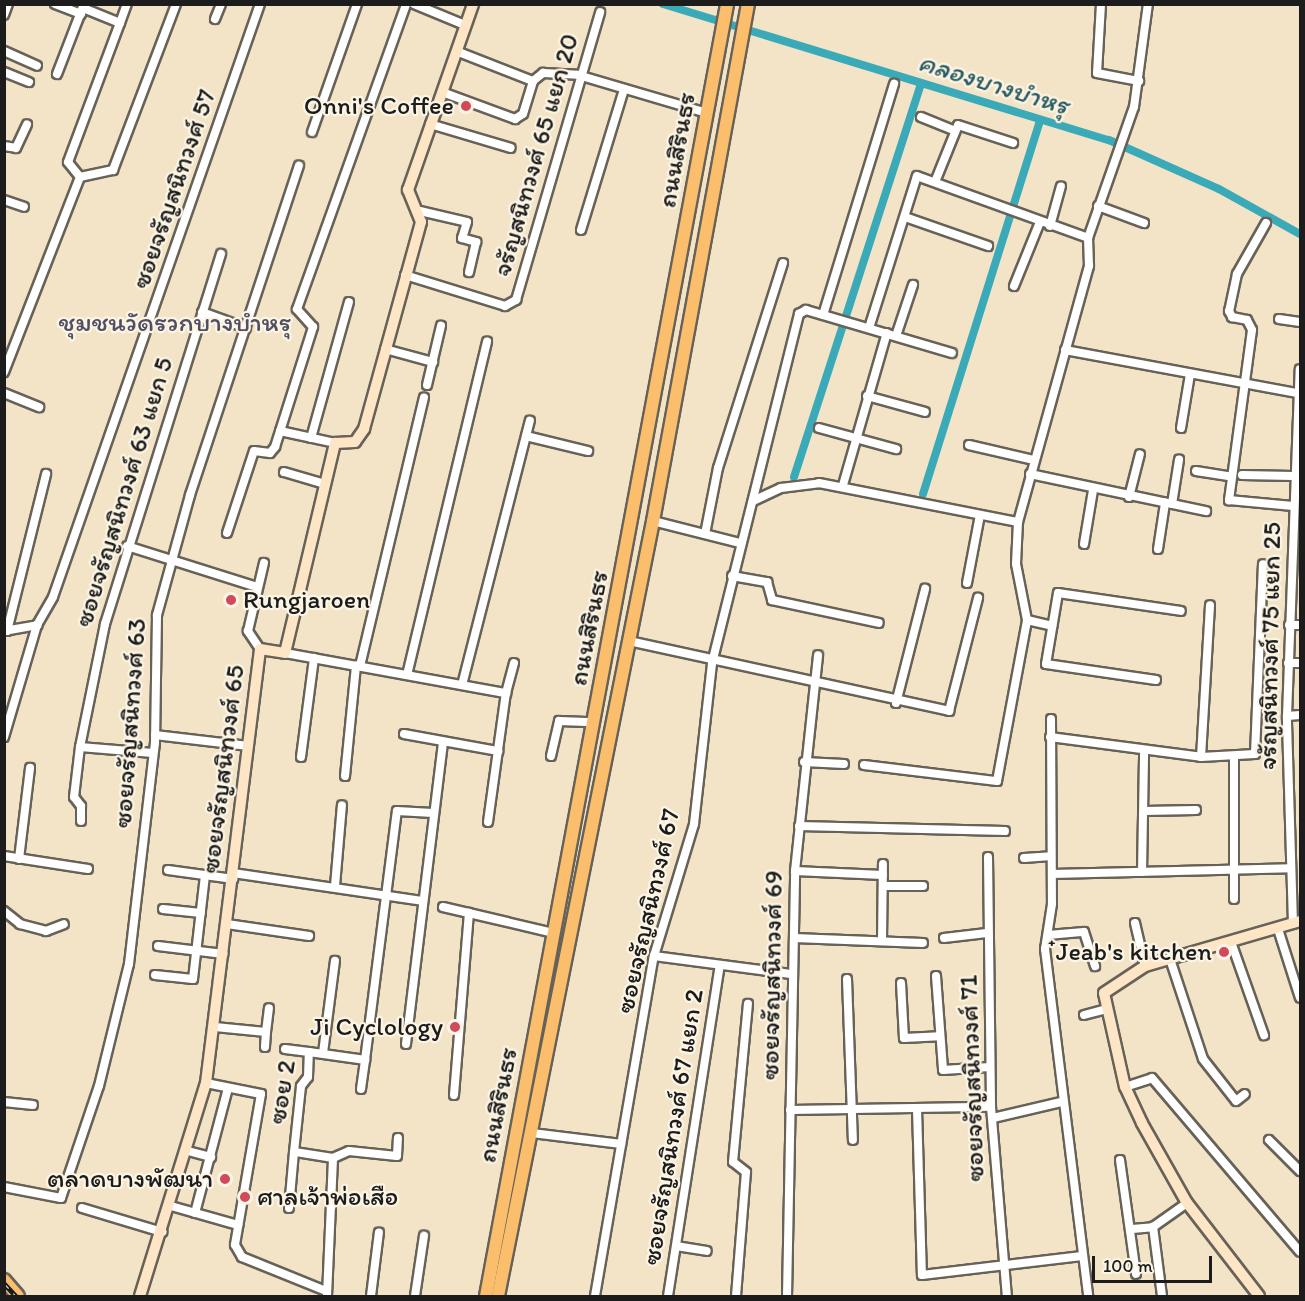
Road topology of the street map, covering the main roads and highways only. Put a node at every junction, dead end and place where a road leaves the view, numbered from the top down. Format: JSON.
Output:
{"nodes":[{"id":1,"x":727,"y":4,"type":"edge"},
{"id":2,"x":747,"y":9,"type":"edge"},
{"id":3,"x":650,"y":419,"type":"junction"},
{"id":4,"x":670,"y":425,"type":"junction"},
{"id":5,"x":647,"y":435,"type":"junction"},
{"id":6,"x":667,"y":440,"type":"junction"},
{"id":7,"x":508,"y":1251,"type":"junction"},
{"id":8,"x":492,"y":1260,"type":"junction"},
{"id":9,"x":4,"y":1280,"type":"edge"},
{"id":10,"x":18,"y":1296,"type":"edge"},
{"id":11,"x":480,"y":1296,"type":"edge"},
{"id":12,"x":486,"y":1296,"type":"edge"},
{"id":13,"x":498,"y":1296,"type":"edge"},
{"id":14,"x":505,"y":1296,"type":"edge"}],
"edges":[{"from":1,"to":3,"type":"main road","name":"ถนนสิรินธร"},
{"from":2,"to":4,"type":"main road","name":"ถนนสิรินธร"},
{"from":3,"to":4,"type":"main road"},
{"from":3,"to":5,"type":"main road","name":"ถนนสิรินธร"},
{"from":4,"to":6,"type":"main road","name":"ถนนสิรินธร"},
{"from":5,"to":6,"type":"main road"},
{"from":5,"to":8,"type":"main road","name":"ถนนสิรินธร"},
{"from":6,"to":7,"type":"main road","name":"ถนนสิรินธร"},
{"from":7,"to":13,"type":"main road","name":"ถนนสิรินธร"},
{"from":7,"to":14,"type":"main road","name":"ถนนสิรินธร"},
{"from":8,"to":11,"type":"main road","name":"ถนนสิรินธร"},
{"from":8,"to":12,"type":"main road","name":"ถนนสิรินธร"},
{"from":9,"to":10,"type":"main road"}]}
